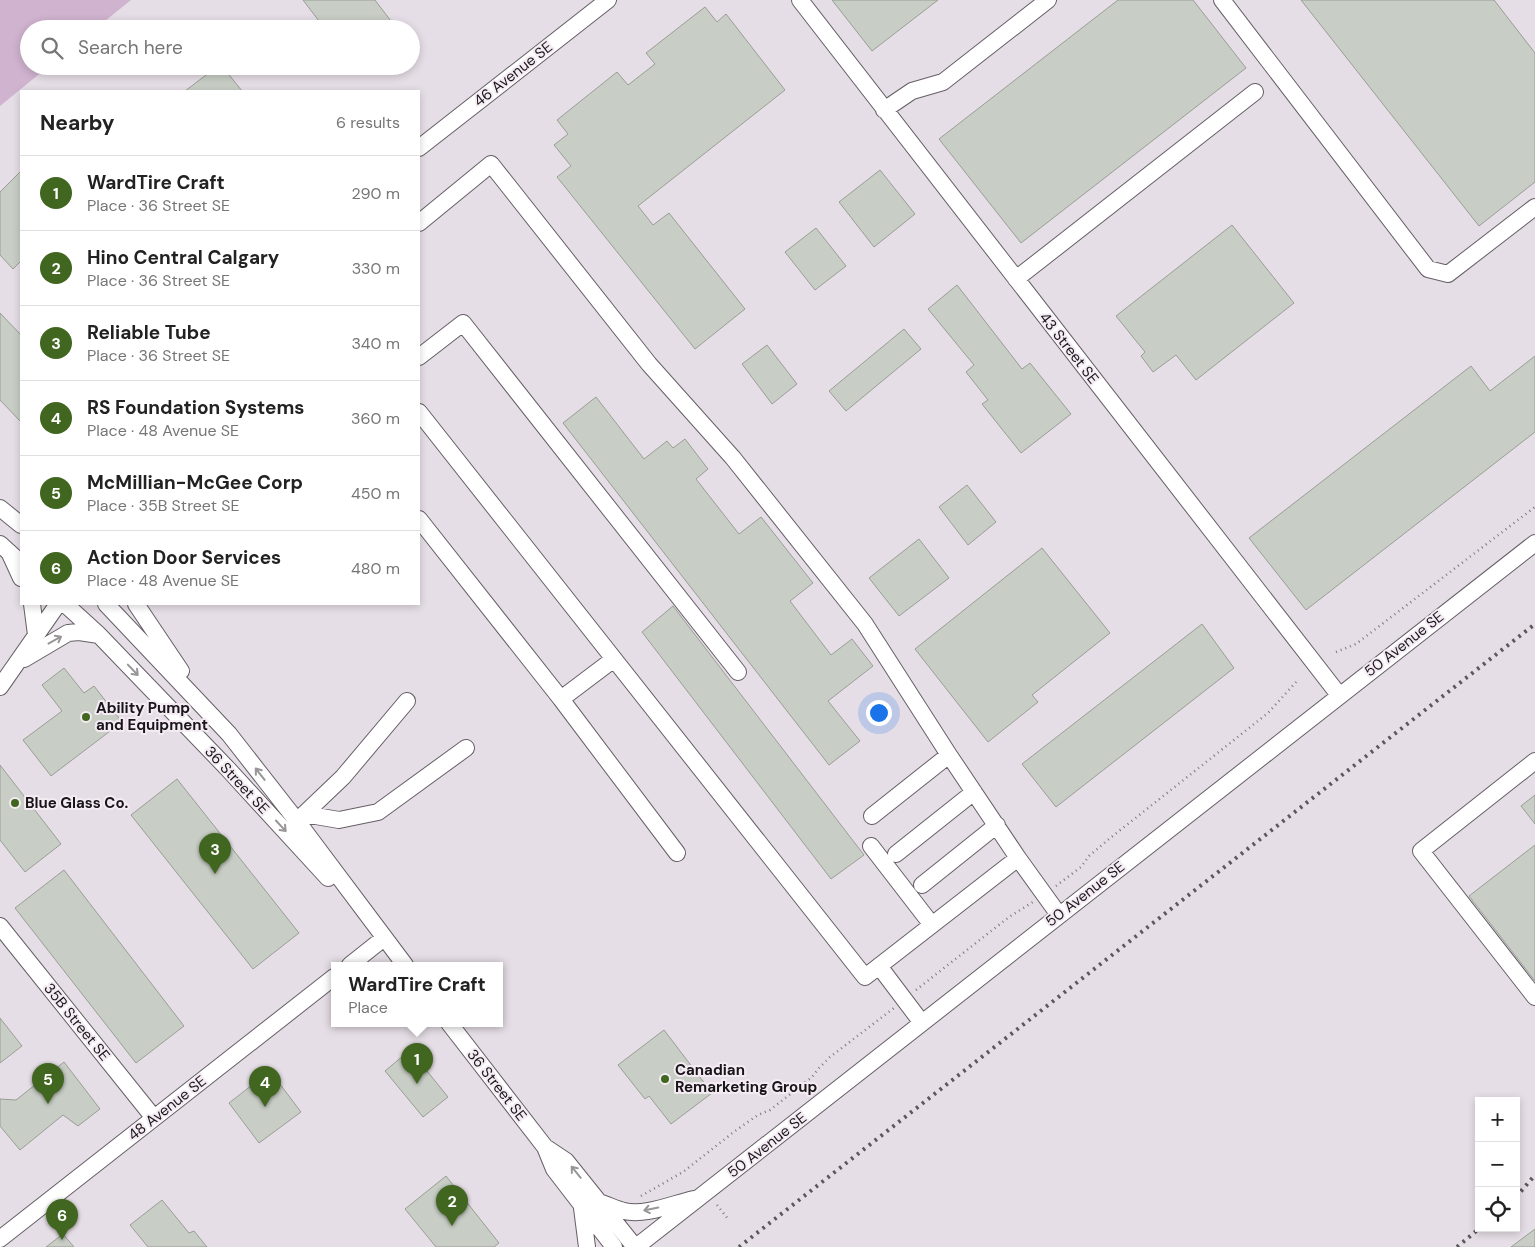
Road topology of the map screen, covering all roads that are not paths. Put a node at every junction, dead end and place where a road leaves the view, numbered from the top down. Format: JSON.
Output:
{"nodes":[{"id":1,"x":608,"y":0,"type":"edge"},
{"id":2,"x":800,"y":0,"type":"edge"},
{"id":3,"x":1048,"y":0,"type":"edge"},
{"id":4,"x":1222,"y":0,"type":"edge"},
{"id":5,"x":1255,"y":92,"type":"dead end"},
{"id":6,"x":884,"y":110,"type":"junction"},
{"id":7,"x":420,"y":147,"type":"edge"},
{"id":8,"x":1535,"y":208,"type":"edge"},
{"id":9,"x":420,"y":222,"type":"edge"},
{"id":10,"x":1016,"y":279,"type":"junction"},
{"id":11,"x":420,"y":356,"type":"edge"},
{"id":12,"x":420,"y":413,"type":"edge"},
{"id":13,"x":0,"y":508,"type":"edge"},
{"id":14,"x":420,"y":521,"type":"edge"},
{"id":15,"x":20,"y":524,"type":"edge"},
{"id":16,"x":1535,"y":542,"type":"edge"},
{"id":17,"x":5,"y":548,"type":"edge"},
{"id":18,"x":20,"y":563,"type":"edge"},
{"id":19,"x":20,"y":576,"type":"edge"},
{"id":20,"x":32,"y":605,"type":"edge"},
{"id":21,"x":57,"y":605,"type":"edge"},
{"id":22,"x":66,"y":605,"type":"edge"},
{"id":23,"x":107,"y":605,"type":"edge"},
{"id":24,"x":137,"y":605,"type":"edge"},
{"id":25,"x":36,"y":635,"type":"junction"},
{"id":26,"x":99,"y":635,"type":"junction"},
{"id":27,"x":614,"y":659,"type":"junction"},
{"id":28,"x":16,"y":664,"type":"junction"},
{"id":29,"x":738,"y":672,"type":"dead end"},
{"id":30,"x":0,"y":687,"type":"edge"},
{"id":31,"x":1338,"y":695,"type":"junction"},
{"id":32,"x":195,"y":698,"type":"junction"},
{"id":33,"x":561,"y":699,"type":"junction"},
{"id":34,"x":407,"y":701,"type":"dead end"},
{"id":35,"x":466,"y":748,"type":"dead end"},
{"id":36,"x":949,"y":756,"type":"junction"},
{"id":37,"x":1535,"y":761,"type":"edge"},
{"id":38,"x":974,"y":792,"type":"junction"},
{"id":39,"x":872,"y":816,"type":"dead end"},
{"id":40,"x":301,"y":818,"type":"junction"},
{"id":41,"x":997,"y":825,"type":"junction"},
{"id":42,"x":870,"y":846,"type":"dead end"},
{"id":43,"x":677,"y":853,"type":"dead end"},
{"id":44,"x":896,"y":854,"type":"dead end"},
{"id":45,"x":1018,"y":858,"type":"junction"},
{"id":46,"x":922,"y":885,"type":"dead end"},
{"id":47,"x":1059,"y":915,"type":"junction"},
{"id":48,"x":932,"y":925,"type":"junction"},
{"id":49,"x":0,"y":926,"type":"edge"},
{"id":50,"x":384,"y":938,"type":"junction"},
{"id":51,"x":354,"y":962,"type":"edge"},
{"id":52,"x":403,"y":962,"type":"edge"},
{"id":53,"x":879,"y":966,"type":"junction"},
{"id":54,"x":331,"y":979,"type":"edge"},
{"id":55,"x":1535,"y":997,"type":"edge"},
{"id":56,"x":922,"y":1023,"type":"junction"},
{"id":57,"x":452,"y":1027,"type":"edge"},
{"id":58,"x":154,"y":1118,"type":"junction"},
{"id":59,"x":545,"y":1147,"type":"junction"},
{"id":60,"x":698,"y":1198,"type":"junction"},
{"id":61,"x":600,"y":1203,"type":"junction"},
{"id":62,"x":582,"y":1205,"type":"junction"},
{"id":63,"x":0,"y":1239,"type":"edge"},
{"id":64,"x":587,"y":1247,"type":"edge"},
{"id":65,"x":614,"y":1247,"type":"edge"},
{"id":66,"x":636,"y":1247,"type":"edge"}],
"edges":[{"from":1,"to":7,"type":"street","name":"46 Avenue SE"},
{"from":2,"to":6,"type":"street","name":"43 Street SE"},
{"from":3,"to":6,"type":"street"},
{"from":4,"to":8,"type":"street"},
{"from":5,"to":10,"type":"street"},
{"from":6,"to":10,"type":"street","name":"43 Street SE"},
{"from":9,"to":36,"type":"street"},
{"from":10,"to":31,"type":"street","name":"43 Street SE"},
{"from":11,"to":29,"type":"street"},
{"from":12,"to":27,"type":"street"},
{"from":13,"to":15,"type":"street"},
{"from":14,"to":33,"type":"street"},
{"from":16,"to":31,"type":"street","name":"50 Avenue SE"},
{"from":17,"to":18,"type":"street"},
{"from":17,"to":19,"type":"street"},
{"from":20,"to":25,"type":"street"},
{"from":21,"to":25,"type":"street"},
{"from":22,"to":26,"type":"street","name":"36 Street SE"},
{"from":23,"to":32,"type":"street","name":"36 Street SE"},
{"from":24,"to":32,"type":"street"},
{"from":25,"to":28,"type":"street"},
{"from":28,"to":26,"type":"street","one_way":true},
{"from":26,"to":50,"type":"street","name":"36 Street SE","one_way":true},
{"from":27,"to":33,"type":"street"},
{"from":27,"to":53,"type":"street"},
{"from":28,"to":30,"type":"street"},
{"from":31,"to":47,"type":"street","name":"50 Avenue SE"},
{"from":40,"to":32,"type":"street","name":"36 Street SE","one_way":true},
{"from":33,"to":43,"type":"street"},
{"from":34,"to":40,"type":"street"},
{"from":35,"to":40,"type":"street"},
{"from":36,"to":38,"type":"street"},
{"from":36,"to":39,"type":"street"},
{"from":37,"to":55,"type":"street"},
{"from":38,"to":41,"type":"street"},
{"from":38,"to":44,"type":"street"},
{"from":40,"to":50,"type":"street","name":"36 Street SE"},
{"from":41,"to":45,"type":"street"},
{"from":41,"to":46,"type":"street"},
{"from":42,"to":48,"type":"street"},
{"from":45,"to":47,"type":"street"},
{"from":45,"to":48,"type":"street"},
{"from":47,"to":56,"type":"street","name":"50 Avenue SE"},
{"from":48,"to":53,"type":"street"},
{"from":49,"to":58,"type":"street","name":"35B Street SE"},
{"from":50,"to":51,"type":"street"},
{"from":50,"to":52,"type":"street","name":"36 Street SE"},
{"from":53,"to":56,"type":"street"},
{"from":54,"to":58,"type":"street","name":"48 Avenue SE"},
{"from":56,"to":60,"type":"street","name":"50 Avenue SE"},
{"from":57,"to":59,"type":"street","name":"36 Street SE"},
{"from":58,"to":63,"type":"street","name":"48 Avenue SE"},
{"from":61,"to":59,"type":"street","name":"36 Street SE","one_way":true},
{"from":59,"to":62,"type":"street","name":"36 Street SE"},
{"from":60,"to":61,"type":"street","one_way":true},
{"from":60,"to":66,"type":"street","name":"50 Avenue SE"},
{"from":61,"to":66,"type":"street","name":"36 Street SE"},
{"from":62,"to":64,"type":"street"},
{"from":62,"to":65,"type":"street","name":"36 Street SE"}]}
